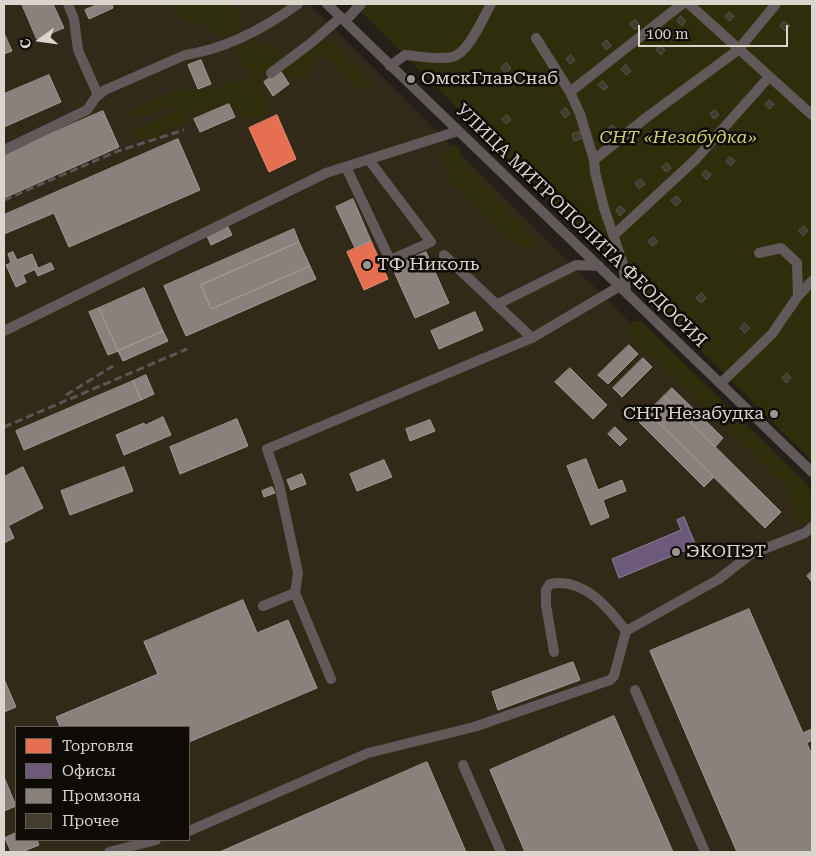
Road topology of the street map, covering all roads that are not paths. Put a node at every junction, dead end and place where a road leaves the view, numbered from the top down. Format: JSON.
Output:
{"nodes":[{"id":1,"x":68,"y":4,"type":"edge"},
{"id":2,"x":298,"y":4,"type":"edge"},
{"id":3,"x":327,"y":4,"type":"edge"},
{"id":4,"x":361,"y":4,"type":"edge"},
{"id":5,"x":491,"y":4,"type":"edge"},
{"id":6,"x":682,"y":4,"type":"edge"},
{"id":7,"x":689,"y":4,"type":"edge"},
{"id":8,"x":776,"y":4,"type":"edge"},
{"id":9,"x":343,"y":19,"type":"junction"},
{"id":10,"x":536,"y":38,"type":"dead end"},
{"id":11,"x":738,"y":50,"type":"junction"},
{"id":12,"x":390,"y":66,"type":"junction"},
{"id":13,"x":271,"y":73,"type":"dead end"},
{"id":14,"x":769,"y":77,"type":"junction"},
{"id":15,"x":570,"y":92,"type":"junction"},
{"id":16,"x":98,"y":95,"type":"junction"},
{"id":17,"x":812,"y":115,"type":"edge"},
{"id":18,"x":458,"y":131,"type":"junction"},
{"id":19,"x":4,"y":150,"type":"edge"},
{"id":20,"x":368,"y":160,"type":"junction"},
{"id":21,"x":594,"y":160,"type":"junction"},
{"id":22,"x":346,"y":167,"type":"junction"},
{"id":23,"x":614,"y":235,"type":"junction"},
{"id":24,"x":759,"y":253,"type":"dead end"},
{"id":25,"x":444,"y":255,"type":"dead end"},
{"id":26,"x":599,"y":266,"type":"junction"},
{"id":27,"x":812,"y":281,"type":"edge"},
{"id":28,"x":623,"y":289,"type":"junction"},
{"id":29,"x":798,"y":296,"type":"junction"},
{"id":30,"x":496,"y":305,"type":"junction"},
{"id":31,"x":4,"y":331,"type":"edge"},
{"id":32,"x":532,"y":338,"type":"junction"},
{"id":33,"x":721,"y":383,"type":"junction"},
{"id":34,"x":812,"y":472,"type":"edge"},
{"id":35,"x":812,"y":527,"type":"edge"},
{"id":36,"x":295,"y":593,"type":"junction"},
{"id":37,"x":263,"y":606,"type":"dead end"},
{"id":38,"x":626,"y":631,"type":"junction"},
{"id":39,"x":554,"y":652,"type":"dead end"},
{"id":40,"x":331,"y":680,"type":"dead end"},
{"id":41,"x":635,"y":690,"type":"dead end"},
{"id":42,"x":463,"y":765,"type":"dead end"},
{"id":43,"x":190,"y":831,"type":"edge"},
{"id":44,"x":152,"y":841,"type":"edge"},
{"id":45,"x":109,"y":852,"type":"edge"},
{"id":46,"x":501,"y":852,"type":"edge"},
{"id":47,"x":705,"y":852,"type":"edge"}],
"edges":[{"from":1,"to":16,"type":"street"},
{"from":2,"to":16,"type":"street"},
{"from":3,"to":9,"type":"street","name":"УЛИЦА МИТРОПОЛИТА ФЕОДОСИЯ"},
{"from":4,"to":9,"type":"street"},
{"from":5,"to":12,"type":"street"},
{"from":6,"to":15,"type":"street"},
{"from":7,"to":11,"type":"street"},
{"from":8,"to":11,"type":"street"},
{"from":9,"to":12,"type":"street","name":"УЛИЦА МИТРОПОЛИТА ФЕОДОСИЯ"},
{"from":9,"to":13,"type":"street"},
{"from":10,"to":15,"type":"street"},
{"from":11,"to":14,"type":"street"},
{"from":11,"to":21,"type":"street"},
{"from":12,"to":18,"type":"street","name":"УЛИЦА МИТРОПОЛИТА ФЕОДОСИЯ"},
{"from":14,"to":17,"type":"street"},
{"from":14,"to":23,"type":"street"},
{"from":15,"to":21,"type":"street"},
{"from":16,"to":19,"type":"street"},
{"from":18,"to":20,"type":"street"},
{"from":18,"to":26,"type":"street","name":"УЛИЦА МИТРОПОЛИТА ФЕОДОСИЯ"},
{"from":20,"to":22,"type":"street"},
{"from":20,"to":22,"type":"street"},
{"from":21,"to":23,"type":"street"},
{"from":22,"to":31,"type":"street"},
{"from":23,"to":28,"type":"street"},
{"from":24,"to":29,"type":"street"},
{"from":25,"to":30,"type":"street"},
{"from":26,"to":28,"type":"street","name":"УЛИЦА МИТРОПОЛИТА ФЕОДОСИЯ"},
{"from":26,"to":30,"type":"street"},
{"from":27,"to":29,"type":"street"},
{"from":28,"to":32,"type":"street"},
{"from":28,"to":33,"type":"street","name":"УЛИЦА МИТРОПОЛИТА ФЕОДОСИЯ"},
{"from":29,"to":33,"type":"street"},
{"from":30,"to":32,"type":"street"},
{"from":32,"to":36,"type":"street"},
{"from":33,"to":34,"type":"street","name":"УЛИЦА МИТРОПОЛИТА ФЕОДОСИЯ"},
{"from":35,"to":38,"type":"street"},
{"from":36,"to":37,"type":"street"},
{"from":36,"to":40,"type":"street"},
{"from":38,"to":39,"type":"street"},
{"from":38,"to":43,"type":"street"},
{"from":41,"to":47,"type":"street"},
{"from":42,"to":46,"type":"street"},
{"from":44,"to":45,"type":"street"}]}
